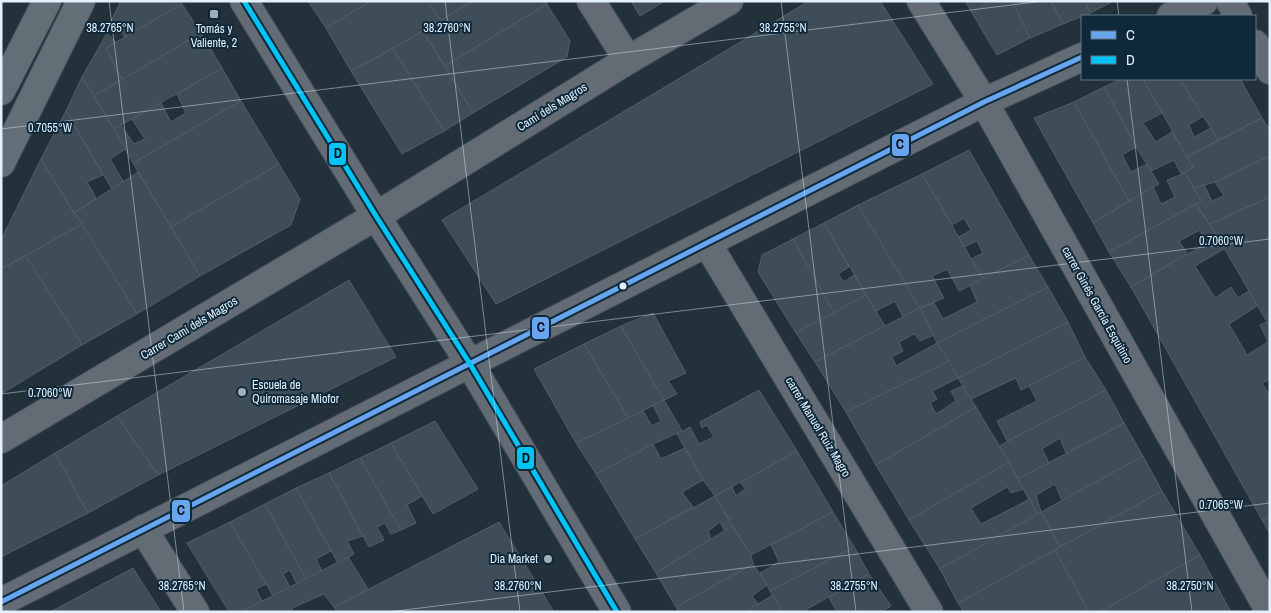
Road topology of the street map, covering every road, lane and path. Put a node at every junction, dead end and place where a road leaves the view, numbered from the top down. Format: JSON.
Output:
{"nodes":[{"id":1,"x":47,"y":1,"type":"edge"},
{"id":2,"x":81,"y":1,"type":"edge"},
{"id":3,"x":244,"y":1,"type":"edge"},
{"id":4,"x":592,"y":1,"type":"edge"},
{"id":5,"x":730,"y":1,"type":"edge"},
{"id":6,"x":920,"y":1,"type":"edge"},
{"id":7,"x":1204,"y":1,"type":"edge"},
{"id":8,"x":1230,"y":1,"type":"edge"},
{"id":9,"x":1173,"y":15,"type":"edge"},
{"id":10,"x":1237,"y":15,"type":"edge"},
{"id":11,"x":1256,"y":46,"type":"edge"},
{"id":12,"x":1081,"y":57,"type":"edge"},
{"id":13,"x":628,"y":60,"type":"junction"},
{"id":14,"x":1270,"y":70,"type":"edge"},
{"id":15,"x":1,"y":91,"type":"edge"},
{"id":16,"x":984,"y":102,"type":"junction"},
{"id":17,"x":1,"y":163,"type":"edge"},
{"id":18,"x":376,"y":216,"type":"junction"},
{"id":19,"x":707,"y":243,"type":"junction"},
{"id":20,"x":470,"y":364,"type":"junction"},
{"id":21,"x":1,"y":439,"type":"edge"},
{"id":22,"x":143,"y":529,"type":"junction"},
{"id":23,"x":1,"y":602,"type":"edge"},
{"id":24,"x":195,"y":612,"type":"edge"},
{"id":25,"x":618,"y":612,"type":"edge"},
{"id":26,"x":929,"y":612,"type":"edge"},
{"id":27,"x":1270,"y":612,"type":"edge"}],
"edges":[{"from":1,"to":15,"type":"street"},
{"from":2,"to":17,"type":"street"},
{"from":3,"to":18,"type":"street"},
{"from":4,"to":13,"type":"street"},
{"from":5,"to":13,"type":"street","name":"Camí dels Magros"},
{"from":6,"to":16,"type":"street","name":"carrer Ginés García Esquitino"},
{"from":7,"to":9,"type":"street"},
{"from":8,"to":10,"type":"street"},
{"from":11,"to":14,"type":"street"},
{"from":12,"to":16,"type":"street"},
{"from":13,"to":18,"type":"street","name":"Camí dels Magros"},
{"from":16,"to":19,"type":"street"},
{"from":16,"to":27,"type":"street","name":"carrer Ginés García Esquitino"},
{"from":18,"to":20,"type":"street"},
{"from":18,"to":21,"type":"street","name":"Carrer Camí dels Magros"},
{"from":19,"to":20,"type":"street"},
{"from":19,"to":26,"type":"street","name":"carrer Manuel Ruiz Magro"},
{"from":20,"to":22,"type":"street"},
{"from":20,"to":25,"type":"street"},
{"from":22,"to":23,"type":"street"},
{"from":22,"to":24,"type":"street"}]}
